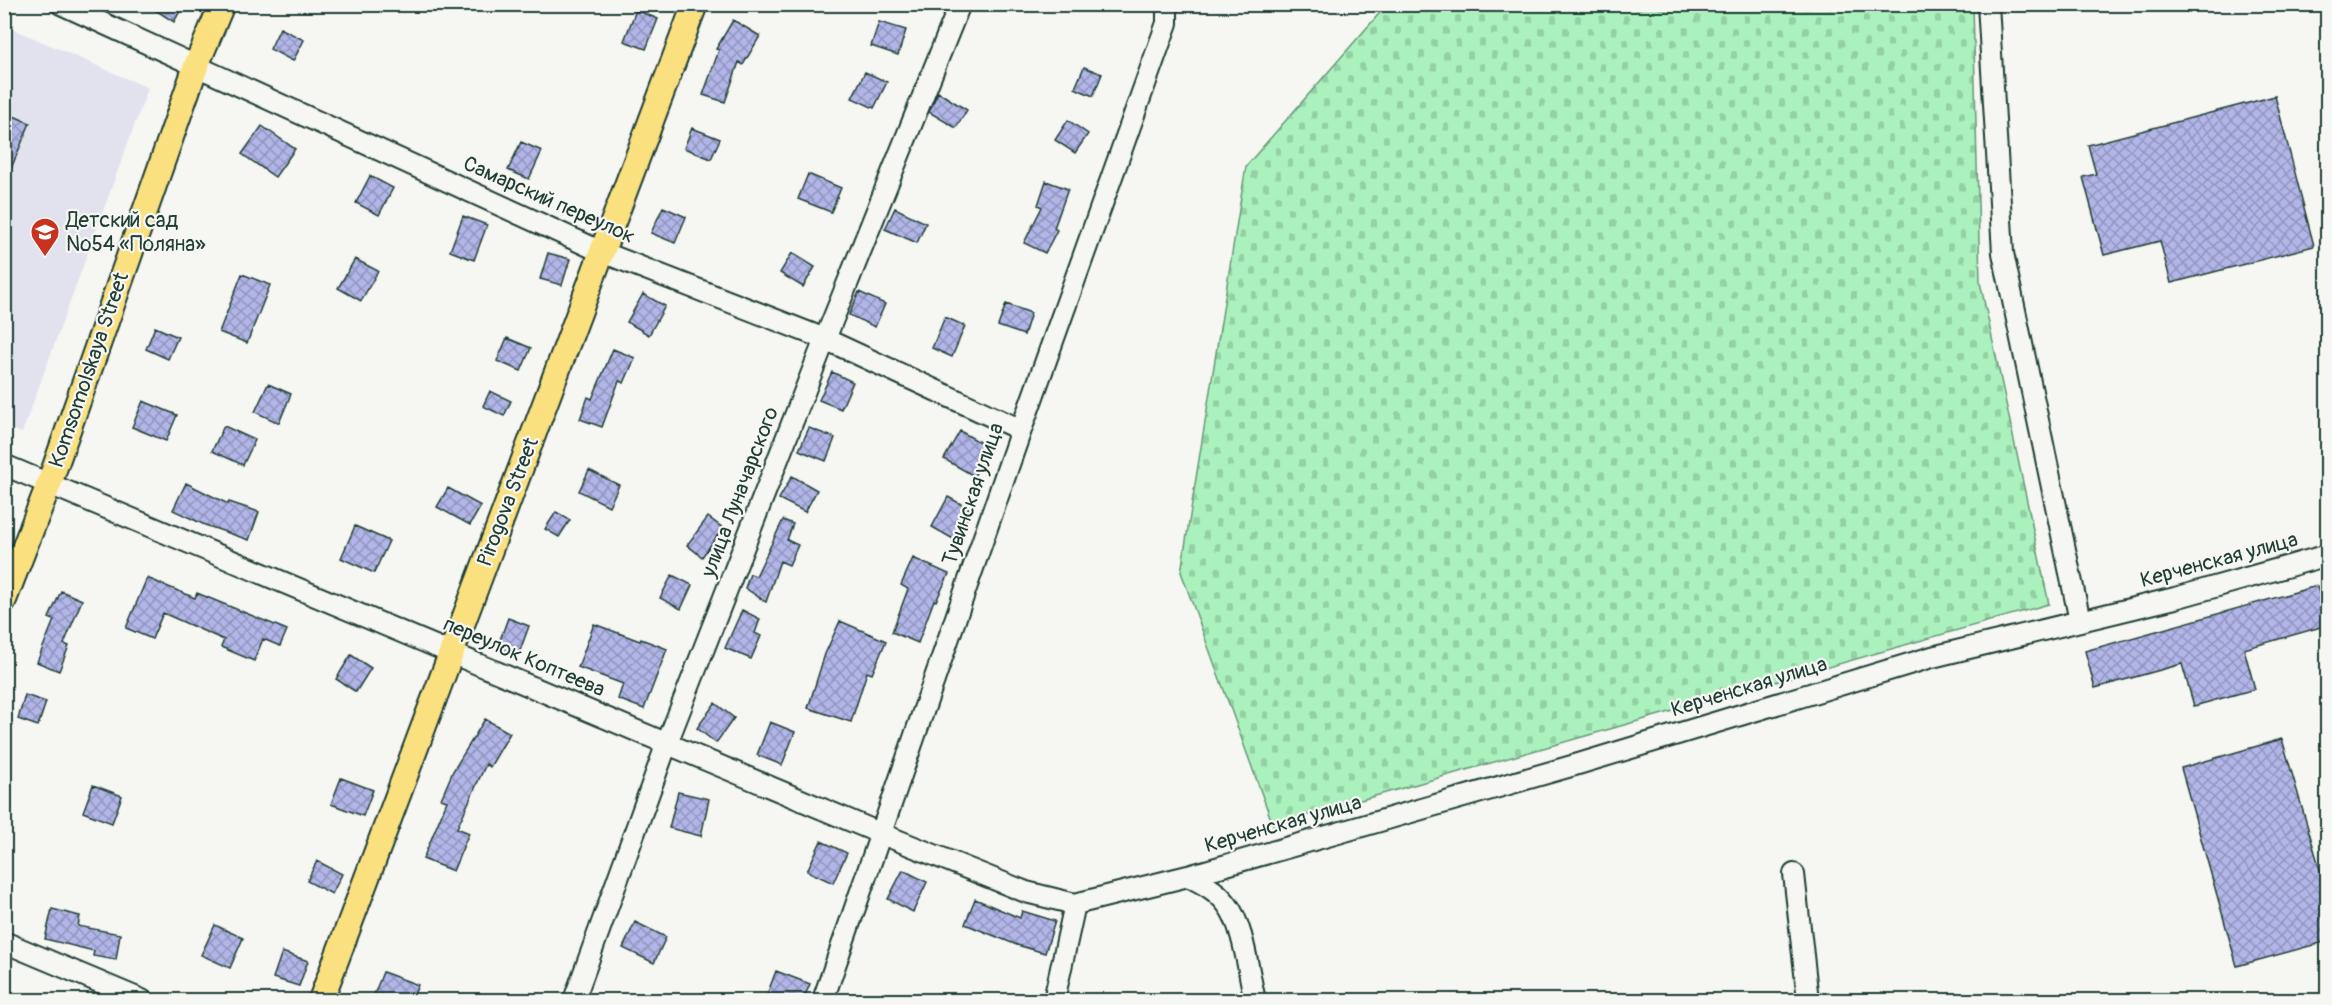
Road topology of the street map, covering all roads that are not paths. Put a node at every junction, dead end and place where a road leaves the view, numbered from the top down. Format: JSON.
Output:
{"nodes":[{"id":1,"x":61,"y":4,"type":"edge"},
{"id":2,"x":222,"y":4,"type":"edge"},
{"id":3,"x":695,"y":4,"type":"edge"},
{"id":4,"x":960,"y":4,"type":"edge"},
{"id":5,"x":1167,"y":4,"type":"edge"},
{"id":6,"x":1988,"y":4,"type":"edge"},
{"id":7,"x":196,"y":66,"type":"junction"},
{"id":8,"x":602,"y":252,"type":"junction"},
{"id":9,"x":825,"y":339,"type":"junction"},
{"id":10,"x":1021,"y":430,"type":"junction"},
{"id":11,"x":4,"y":465,"type":"edge"},
{"id":12,"x":49,"y":484,"type":"junction"},
{"id":13,"x":2328,"y":555,"type":"edge"},
{"id":14,"x":4,"y":600,"type":"edge"},
{"id":15,"x":2080,"y":621,"type":"junction"},
{"id":16,"x":451,"y":652,"type":"junction"},
{"id":17,"x":667,"y":743,"type":"junction"},
{"id":18,"x":882,"y":834,"type":"junction"},
{"id":19,"x":1794,"y":874,"type":"dead end"},
{"id":20,"x":1188,"y":876,"type":"junction"},
{"id":21,"x":1075,"y":904,"type":"junction"},
{"id":22,"x":4,"y":942,"type":"edge"},
{"id":23,"x":142,"y":1000,"type":"edge"},
{"id":24,"x":321,"y":1000,"type":"edge"},
{"id":25,"x":574,"y":1000,"type":"edge"},
{"id":26,"x":823,"y":1000,"type":"edge"},
{"id":27,"x":1054,"y":1000,"type":"edge"},
{"id":28,"x":1255,"y":1000,"type":"edge"},
{"id":29,"x":1808,"y":1000,"type":"edge"}],
"edges":[{"from":1,"to":7,"type":"street","name":"Самарский переулок"},
{"from":2,"to":7,"type":"main road","name":"Komsomolskaya Street"},
{"from":3,"to":8,"type":"main road","name":"Pirogova Street"},
{"from":4,"to":9,"type":"street","name":"улица Луначарского"},
{"from":5,"to":10,"type":"street","name":"Тувинская улица"},
{"from":6,"to":15,"type":"street"},
{"from":7,"to":8,"type":"street","name":"Самарский переулок"},
{"from":7,"to":12,"type":"main road","name":"Komsomolskaya Street"},
{"from":8,"to":9,"type":"street","name":"Самарский переулок"},
{"from":8,"to":16,"type":"main road","name":"Pirogova Street"},
{"from":9,"to":10,"type":"street","name":"Самарский переулок"},
{"from":9,"to":17,"type":"street","name":"улица Луначарского"},
{"from":10,"to":18,"type":"street","name":"Тувинская улица"},
{"from":11,"to":12,"type":"street","name":"переулок Коптеева"},
{"from":12,"to":14,"type":"main road","name":"Komsomolskaya Street"},
{"from":12,"to":16,"type":"street","name":"переулок Коптеева"},
{"from":13,"to":15,"type":"street","name":"Керченская улица"},
{"from":15,"to":20,"type":"street","name":"Керченская улица"},
{"from":16,"to":17,"type":"street","name":"переулок Коптеева"},
{"from":16,"to":24,"type":"main road","name":"Pirogova Street"},
{"from":17,"to":18,"type":"street","name":"переулок Коптеева"},
{"from":17,"to":25,"type":"street","name":"улица Луначарского"},
{"from":18,"to":21,"type":"street","name":"переулок Коптеева"},
{"from":18,"to":26,"type":"street","name":"Тувинская улица"},
{"from":19,"to":29,"type":"street"},
{"from":20,"to":21,"type":"street","name":"Керченская улица"},
{"from":20,"to":28,"type":"street"},
{"from":21,"to":27,"type":"street"},
{"from":22,"to":23,"type":"street"}]}
